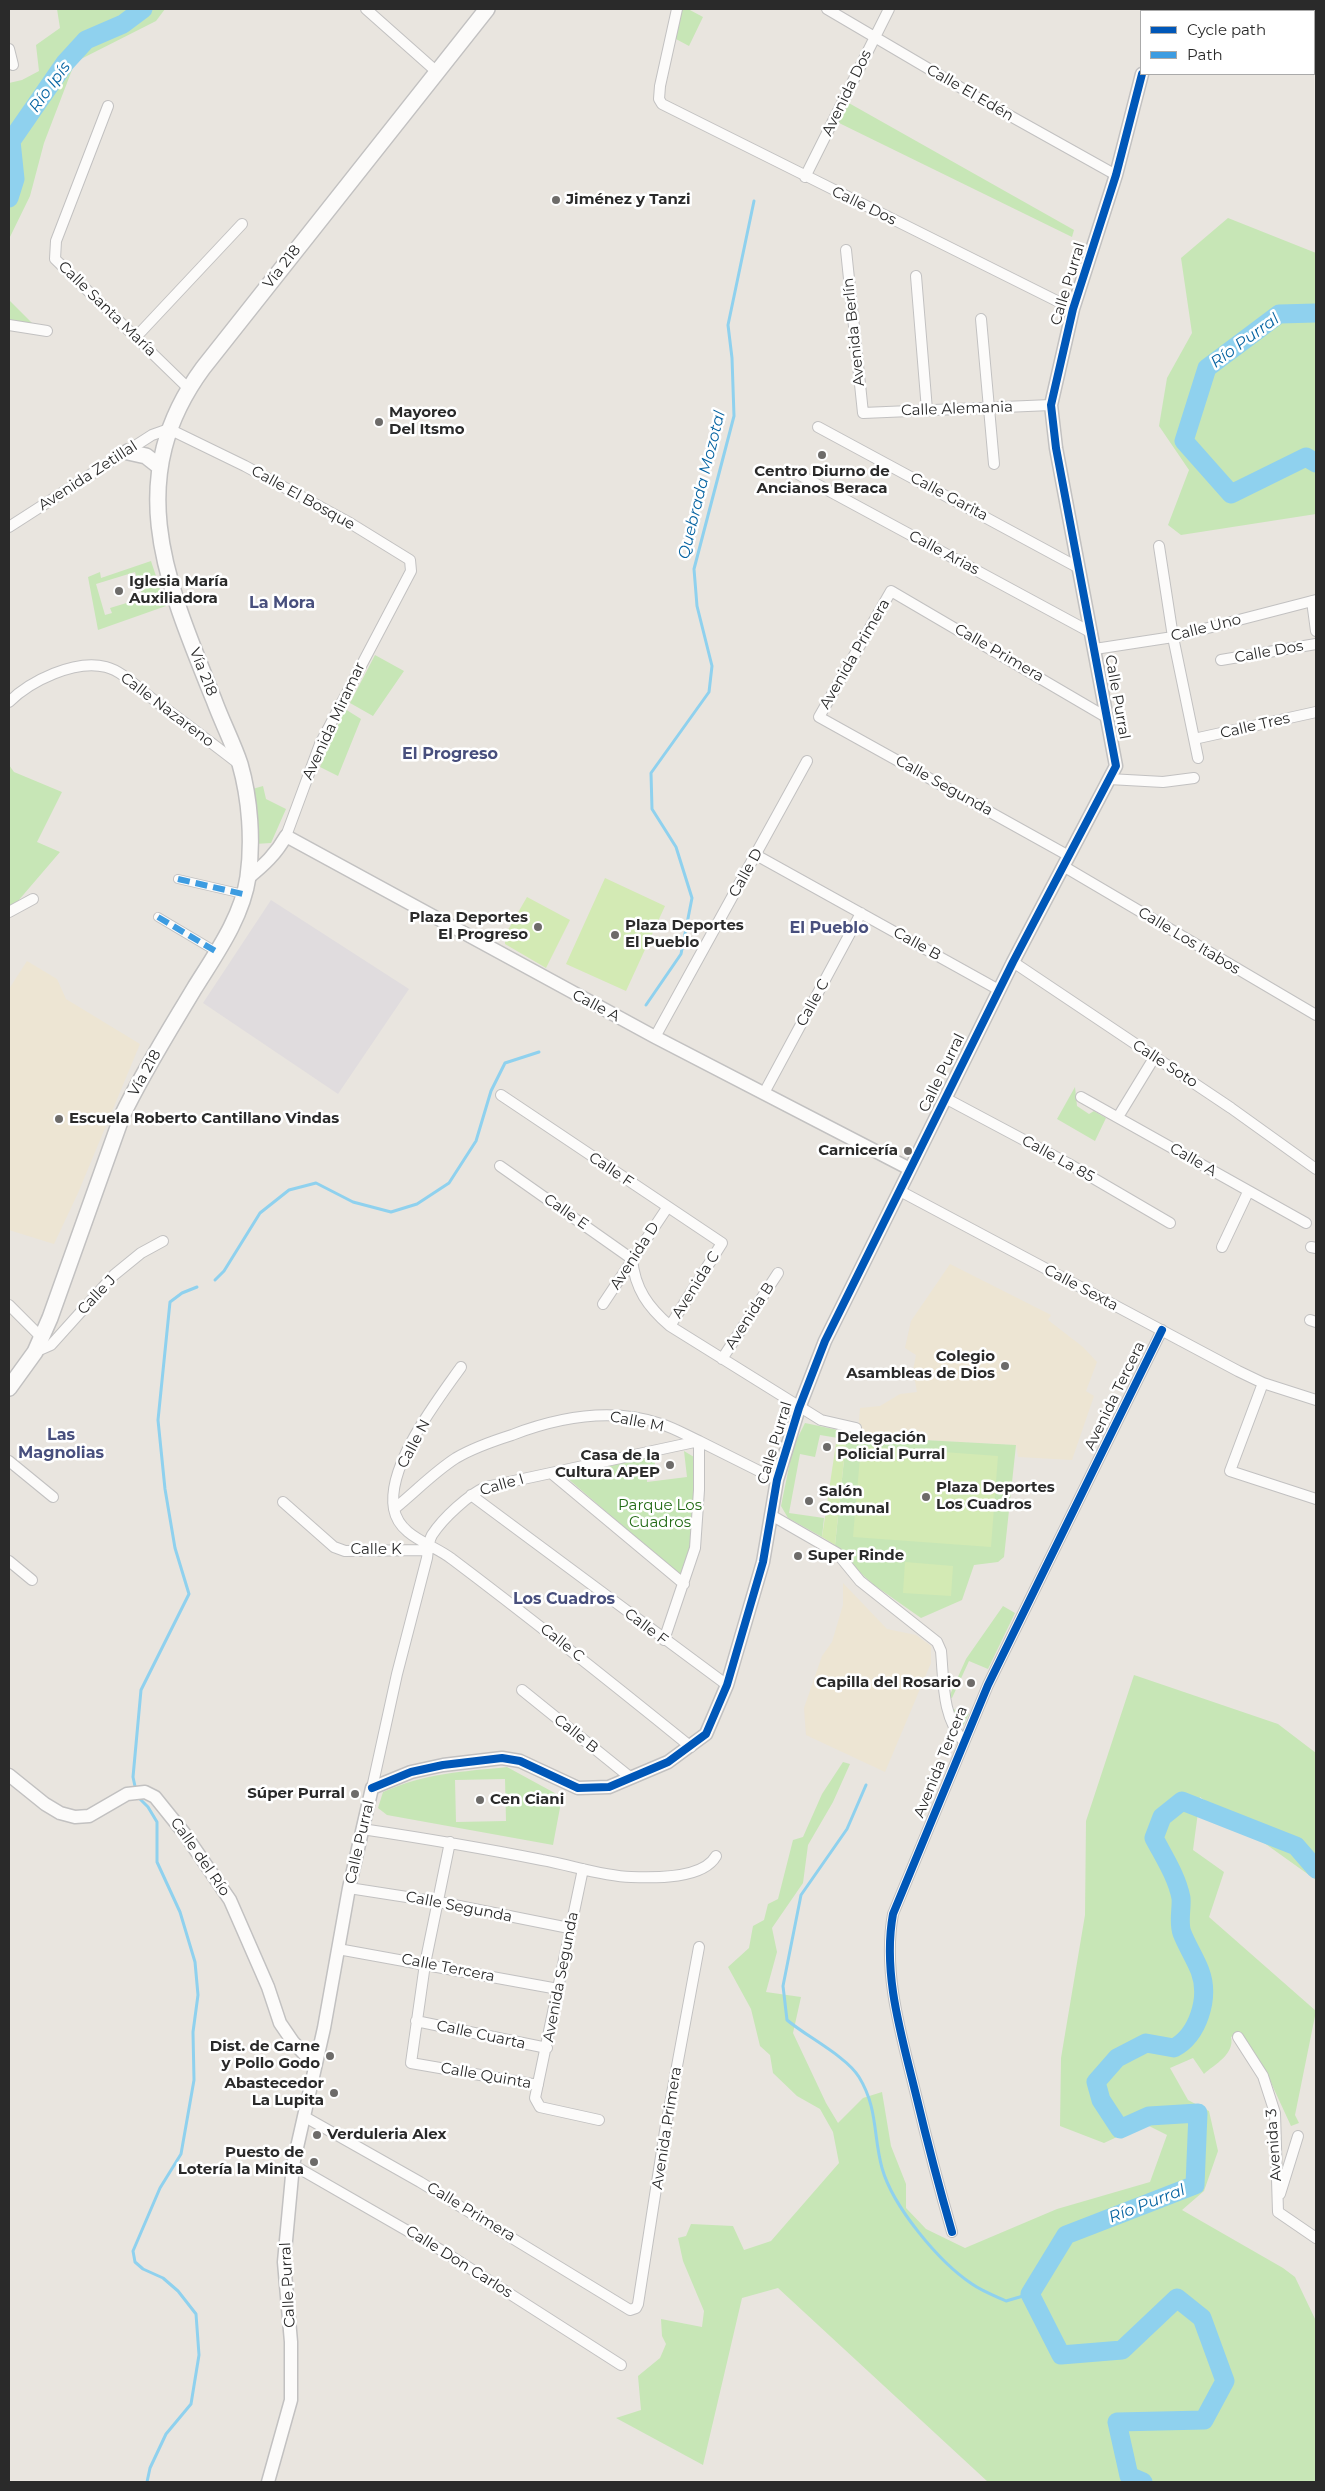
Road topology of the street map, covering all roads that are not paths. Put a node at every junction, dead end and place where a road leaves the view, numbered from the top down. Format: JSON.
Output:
{"nodes":[{"id":1,"x":366,"y":9,"type":"edge"},
{"id":2,"x":487,"y":9,"type":"edge"},
{"id":3,"x":678,"y":9,"type":"edge"},
{"id":4,"x":827,"y":9,"type":"edge"},
{"id":5,"x":888,"y":9,"type":"edge"},
{"id":6,"x":874,"y":37,"type":"junction"},
{"id":7,"x":9,"y":49,"type":"edge"},
{"id":8,"x":13,"y":65,"type":"dead end"},
{"id":9,"x":437,"y":72,"type":"junction"},
{"id":10,"x":1142,"y":75,"type":"edge"},
{"id":11,"x":108,"y":106,"type":"dead end"},
{"id":12,"x":1116,"y":175,"type":"junction"},
{"id":13,"x":805,"y":177,"type":"junction"},
{"id":14,"x":242,"y":224,"type":"dead end"},
{"id":15,"x":846,"y":250,"type":"dead end"},
{"id":16,"x":916,"y":276,"type":"dead end"},
{"id":17,"x":1073,"y":309,"type":"junction"},
{"id":18,"x":980,"y":319,"type":"dead end"},
{"id":19,"x":9,"y":325,"type":"edge"},
{"id":20,"x":47,"y":331,"type":"dead end"},
{"id":21,"x":136,"y":337,"type":"junction"},
{"id":22,"x":188,"y":388,"type":"junction"},
{"id":23,"x":1051,"y":405,"type":"junction"},
{"id":24,"x":989,"y":408,"type":"junction"},
{"id":25,"x":927,"y":410,"type":"junction"},
{"id":26,"x":863,"y":413,"type":"joint"},
{"id":27,"x":818,"y":427,"type":"dead end"},
{"id":28,"x":169,"y":429,"type":"junction"},
{"id":29,"x":128,"y":452,"type":"junction"},
{"id":30,"x":994,"y":464,"type":"dead end"},
{"id":31,"x":160,"y":467,"type":"junction"},
{"id":32,"x":796,"y":473,"type":"dead end"},
{"id":33,"x":9,"y":527,"type":"edge"},
{"id":34,"x":1159,"y":546,"type":"dead end"},
{"id":35,"x":1079,"y":568,"type":"junction"},
{"id":36,"x":404,"y":585,"type":"joint"},
{"id":37,"x":891,"y":591,"type":"joint"},
{"id":38,"x":1314,"y":600,"type":"edge"},
{"id":39,"x":1316,"y":631,"type":"edge"},
{"id":40,"x":1092,"y":633,"type":"junction"},
{"id":41,"x":1173,"y":636,"type":"junction"},
{"id":42,"x":1316,"y":644,"type":"edge"},
{"id":43,"x":1095,"y":650,"type":"junction"},
{"id":44,"x":1221,"y":660,"type":"dead end"},
{"id":45,"x":9,"y":702,"type":"edge"},
{"id":46,"x":1316,"y":712,"type":"edge"},
{"id":47,"x":819,"y":717,"type":"joint"},
{"id":48,"x":1106,"y":717,"type":"junction"},
{"id":49,"x":1194,"y":740,"type":"junction"},
{"id":50,"x":1198,"y":758,"type":"dead end"},
{"id":51,"x":808,"y":761,"type":"dead end"},
{"id":52,"x":240,"y":765,"type":"junction"},
{"id":53,"x":1194,"y":778,"type":"dead end"},
{"id":54,"x":1109,"y":779,"type":"junction"},
{"id":55,"x":286,"y":836,"type":"junction"},
{"id":56,"x":756,"y":855,"type":"junction"},
{"id":57,"x":1066,"y":861,"type":"junction"},
{"id":58,"x":248,"y":878,"type":"junction"},
{"id":59,"x":178,"y":879,"type":"dead end"},
{"id":60,"x":243,"y":894,"type":"junction"},
{"id":61,"x":33,"y":899,"type":"dead end"},
{"id":62,"x":9,"y":912,"type":"edge"},
{"id":63,"x":861,"y":914,"type":"junction"},
{"id":64,"x":158,"y":917,"type":"dead end"},
{"id":65,"x":217,"y":952,"type":"junction"},
{"id":66,"x":1013,"y":962,"type":"junction"},
{"id":67,"x":999,"y":990,"type":"junction"},
{"id":68,"x":1316,"y":1015,"type":"edge"},
{"id":69,"x":655,"y":1037,"type":"junction"},
{"id":70,"x":1154,"y":1058,"type":"junction"},
{"id":71,"x":764,"y":1093,"type":"junction"},
{"id":72,"x":501,"y":1096,"type":"dead end"},
{"id":73,"x":1081,"y":1097,"type":"dead end"},
{"id":74,"x":945,"y":1098,"type":"junction"},
{"id":75,"x":1118,"y":1117,"type":"junction"},
{"id":76,"x":500,"y":1166,"type":"dead end"},
{"id":77,"x":910,"y":1169,"type":"junction"},
{"id":78,"x":1316,"y":1169,"type":"edge"},
{"id":79,"x":900,"y":1191,"type":"junction"},
{"id":80,"x":1248,"y":1192,"type":"junction"},
{"id":81,"x":667,"y":1208,"type":"junction"},
{"id":82,"x":1170,"y":1223,"type":"dead end"},
{"id":83,"x":1306,"y":1223,"type":"dead end"},
{"id":84,"x":163,"y":1241,"type":"dead end"},
{"id":85,"x":722,"y":1243,"type":"joint"},
{"id":86,"x":1222,"y":1247,"type":"dead end"},
{"id":87,"x":632,"y":1259,"type":"junction"},
{"id":88,"x":778,"y":1273,"type":"dead end"},
{"id":89,"x":603,"y":1304,"type":"dead end"},
{"id":90,"x":9,"y":1305,"type":"edge"},
{"id":91,"x":670,"y":1326,"type":"junction"},
{"id":92,"x":1162,"y":1330,"type":"junction"},
{"id":93,"x":42,"y":1338,"type":"junction"},
{"id":94,"x":34,"y":1352,"type":"junction"},
{"id":95,"x":722,"y":1359,"type":"junction"},
{"id":96,"x":461,"y":1367,"type":"dead end"},
{"id":97,"x":1263,"y":1383,"type":"junction"},
{"id":98,"x":9,"y":1388,"type":"edge"},
{"id":99,"x":1316,"y":1400,"type":"edge"},
{"id":100,"x":799,"y":1408,"type":"junction"},
{"id":101,"x":856,"y":1428,"type":"dead end"},
{"id":102,"x":699,"y":1440,"type":"junction"},
{"id":103,"x":9,"y":1461,"type":"edge"},
{"id":104,"x":550,"y":1473,"type":"junction"},
{"id":105,"x":777,"y":1480,"type":"junction"},
{"id":106,"x":52,"y":1496,"type":"dead end"},
{"id":107,"x":471,"y":1496,"type":"junction"},
{"id":108,"x":1316,"y":1499,"type":"edge"},
{"id":109,"x":283,"y":1502,"type":"dead end"},
{"id":110,"x":394,"y":1509,"type":"junction"},
{"id":111,"x":771,"y":1515,"type":"junction"},
{"id":112,"x":428,"y":1546,"type":"junction"},
{"id":113,"x":9,"y":1561,"type":"edge"},
{"id":114,"x":32,"y":1580,"type":"dead end"},
{"id":115,"x":684,"y":1584,"type":"junction"},
{"id":116,"x":664,"y":1640,"type":"junction"},
{"id":117,"x":727,"y":1685,"type":"junction"},
{"id":118,"x":522,"y":1690,"type":"dead end"},
{"id":119,"x":964,"y":1742,"type":"junction"},
{"id":120,"x":691,"y":1747,"type":"junction"},
{"id":121,"x":9,"y":1775,"type":"edge"},
{"id":122,"x":631,"y":1778,"type":"junction"},
{"id":123,"x":372,"y":1788,"type":"junction"},
{"id":124,"x":362,"y":1829,"type":"junction"},
{"id":125,"x":450,"y":1842,"type":"junction"},
{"id":126,"x":716,"y":1856,"type":"dead end"},
{"id":127,"x":583,"y":1869,"type":"junction"},
{"id":128,"x":350,"y":1888,"type":"junction"},
{"id":129,"x":439,"y":1902,"type":"junction"},
{"id":130,"x":569,"y":1928,"type":"junction"},
{"id":131,"x":699,"y":1947,"type":"dead end"},
{"id":132,"x":338,"y":1949,"type":"junction"},
{"id":133,"x":424,"y":1964,"type":"junction"},
{"id":134,"x":558,"y":1989,"type":"junction"},
{"id":135,"x":416,"y":2021,"type":"junction"},
{"id":136,"x":1238,"y":2037,"type":"dead end"},
{"id":137,"x":547,"y":2048,"type":"junction"},
{"id":138,"x":315,"y":2065,"type":"junction"},
{"id":139,"x":538,"y":2084,"type":"junction"},
{"id":140,"x":305,"y":2117,"type":"junction"},
{"id":141,"x":599,"y":2120,"type":"dead end"},
{"id":142,"x":1298,"y":2136,"type":"dead end"},
{"id":143,"x":293,"y":2165,"type":"junction"},
{"id":144,"x":1278,"y":2202,"type":"junction"},
{"id":145,"x":952,"y":2232,"type":"dead end"},
{"id":146,"x":1316,"y":2238,"type":"edge"},
{"id":147,"x":636,"y":2308,"type":"joint"},
{"id":148,"x":621,"y":2365,"type":"dead end"},
{"id":149,"x":268,"y":2482,"type":"edge"}],
"edges":[{"from":1,"to":9,"type":"street"},
{"from":2,"to":9,"type":"main road","name":"Vía 218"},
{"from":3,"to":13,"type":"street","name":"Calle Dos"},
{"from":4,"to":6,"type":"street","name":"Calle El Edén"},
{"from":5,"to":6,"type":"street","name":"Avenida Dos"},
{"from":6,"to":12,"type":"street","name":"Calle El Edén"},
{"from":6,"to":13,"type":"street","name":"Avenida Dos"},
{"from":7,"to":8,"type":"street"},
{"from":9,"to":22,"type":"main road","name":"Vía 218"},
{"from":10,"to":12,"type":"street","name":"Calle Purral"},
{"from":11,"to":21,"type":"street","name":"Calle Santa María"},
{"from":12,"to":17,"type":"street","name":"Calle Purral"},
{"from":13,"to":17,"type":"street","name":"Calle Dos"},
{"from":14,"to":21,"type":"street"},
{"from":15,"to":26,"type":"street","name":"Avenida Berlín"},
{"from":16,"to":25,"type":"street"},
{"from":17,"to":23,"type":"street","name":"Calle Purral"},
{"from":18,"to":24,"type":"street"},
{"from":19,"to":20,"type":"street"},
{"from":21,"to":22,"type":"street","name":"Calle Santa María"},
{"from":22,"to":28,"type":"main road","name":"Vía 218"},
{"from":23,"to":24,"type":"street","name":"Calle Alemania"},
{"from":23,"to":35,"type":"street","name":"Calle Purral"},
{"from":24,"to":25,"type":"street","name":"Calle Alemania"},
{"from":24,"to":30,"type":"street"},
{"from":25,"to":26,"type":"street","name":"Calle Alemania"},
{"from":27,"to":35,"type":"street","name":"Calle Garita"},
{"from":28,"to":29,"type":"street","name":"Avenida Zetillal"},
{"from":28,"to":31,"type":"main road","name":"Vía 218"},
{"from":28,"to":36,"type":"street","name":"Calle El Bosque"},
{"from":29,"to":31,"type":"main road"},
{"from":29,"to":33,"type":"street","name":"Avenida Zetillal"},
{"from":31,"to":52,"type":"main road","name":"Vía 218"},
{"from":32,"to":40,"type":"street","name":"Calle Arias"},
{"from":34,"to":41,"type":"street"},
{"from":35,"to":40,"type":"street","name":"Calle Purral"},
{"from":36,"to":55,"type":"street","name":"Avenida Miramar"},
{"from":37,"to":47,"type":"street","name":"Avenida Primera"},
{"from":37,"to":48,"type":"street","name":"Calle Primera"},
{"from":38,"to":39,"type":"street"},
{"from":38,"to":41,"type":"street","name":"Calle Uno"},
{"from":40,"to":43,"type":"street","name":"Calle Purral"},
{"from":41,"to":43,"type":"street","name":"Calle Uno"},
{"from":41,"to":49,"type":"street"},
{"from":42,"to":44,"type":"street","name":"Calle Dos"},
{"from":43,"to":48,"type":"street","name":"Calle Purral"},
{"from":45,"to":52,"type":"street","name":"Calle Nazareno"},
{"from":46,"to":49,"type":"street","name":"Calle Tres"},
{"from":47,"to":57,"type":"street","name":"Calle Segunda"},
{"from":48,"to":54,"type":"street","name":"Calle Purral"},
{"from":49,"to":50,"type":"street"},
{"from":51,"to":56,"type":"street","name":"Calle D"},
{"from":52,"to":58,"type":"main road","name":"Vía 218"},
{"from":53,"to":54,"type":"street"},
{"from":54,"to":57,"type":"street","name":"Calle Purral"},
{"from":55,"to":58,"type":"street","name":"Avenida Miramar"},
{"from":55,"to":69,"type":"street","name":"Calle A"},
{"from":56,"to":63,"type":"street","name":"Calle B"},
{"from":56,"to":69,"type":"street","name":"Calle D"},
{"from":57,"to":66,"type":"street","name":"Calle Purral"},
{"from":57,"to":68,"type":"street","name":"Calle Los Itabos"},
{"from":58,"to":60,"type":"main road","name":"Vía 218"},
{"from":59,"to":60,"type":"street"},
{"from":60,"to":65,"type":"main road","name":"Vía 218"},
{"from":61,"to":62,"type":"street"},
{"from":63,"to":67,"type":"street","name":"Calle B"},
{"from":63,"to":71,"type":"street","name":"Calle C"},
{"from":64,"to":65,"type":"street"},
{"from":65,"to":93,"type":"main road","name":"Vía 218"},
{"from":66,"to":67,"type":"street","name":"Calle Purral"},
{"from":66,"to":70,"type":"street","name":"Calle Soto"},
{"from":67,"to":74,"type":"street","name":"Calle Purral"},
{"from":69,"to":71,"type":"street","name":"Calle A"},
{"from":70,"to":75,"type":"street"},
{"from":70,"to":78,"type":"street","name":"Calle Soto"},
{"from":71,"to":77,"type":"street","name":"Calle A"},
{"from":72,"to":81,"type":"street","name":"Calle F"},
{"from":73,"to":75,"type":"street","name":"Calle A"},
{"from":74,"to":77,"type":"street","name":"Calle Purral"},
{"from":74,"to":82,"type":"street","name":"Calle La 85"},
{"from":75,"to":80,"type":"street","name":"Calle A"},
{"from":76,"to":87,"type":"street","name":"Calle E"},
{"from":77,"to":79,"type":"street","name":"Calle Purral"},
{"from":79,"to":92,"type":"street","name":"Calle Sexta"},
{"from":79,"to":100,"type":"street","name":"Calle Purral"},
{"from":80,"to":83,"type":"street","name":"Calle A"},
{"from":80,"to":86,"type":"street"},
{"from":81,"to":85,"type":"street","name":"Calle F"},
{"from":81,"to":87,"type":"street","name":"Avenida D"},
{"from":84,"to":94,"type":"street","name":"Calle J"},
{"from":85,"to":91,"type":"street","name":"Avenida C"},
{"from":87,"to":89,"type":"street","name":"Avenida D"},
{"from":87,"to":91,"type":"street"},
{"from":88,"to":95,"type":"street","name":"Avenida B"},
{"from":90,"to":93,"type":"street"},
{"from":91,"to":95,"type":"street"},
{"from":92,"to":97,"type":"street","name":"Calle Sexta"},
{"from":92,"to":119,"type":"street","name":"Avenida Tercera"},
{"from":93,"to":94,"type":"main road","name":"Vía 218"},
{"from":94,"to":98,"type":"main road","name":"Vía 218"},
{"from":95,"to":100,"type":"street"},
{"from":96,"to":110,"type":"street","name":"Calle N"},
{"from":97,"to":99,"type":"street"},
{"from":97,"to":108,"type":"street"},
{"from":100,"to":101,"type":"street"},
{"from":100,"to":105,"type":"street","name":"Calle Purral"},
{"from":102,"to":104,"type":"street","name":"Calle I"},
{"from":102,"to":105,"type":"street"},
{"from":102,"to":110,"type":"street","name":"Calle M"},
{"from":102,"to":115,"type":"street"},
{"from":103,"to":106,"type":"street"},
{"from":104,"to":107,"type":"street","name":"Calle I"},
{"from":104,"to":115,"type":"street"},
{"from":105,"to":111,"type":"street","name":"Calle Purral"},
{"from":107,"to":112,"type":"street","name":"Calle I"},
{"from":107,"to":116,"type":"street","name":"Calle F"},
{"from":109,"to":112,"type":"street","name":"Calle K"},
{"from":110,"to":112,"type":"street"},
{"from":111,"to":117,"type":"street","name":"Calle Purral"},
{"from":111,"to":119,"type":"street"},
{"from":112,"to":120,"type":"street","name":"Calle C"},
{"from":112,"to":123,"type":"street","name":"Calle I"},
{"from":113,"to":114,"type":"street"},
{"from":115,"to":116,"type":"street"},
{"from":116,"to":117,"type":"street","name":"Calle F"},
{"from":117,"to":120,"type":"street","name":"Calle Purral"},
{"from":118,"to":122,"type":"street","name":"Calle B"},
{"from":119,"to":145,"type":"street","name":"Avenida Tercera"},
{"from":120,"to":122,"type":"street","name":"Calle Purral"},
{"from":121,"to":138,"type":"street","name":"Calle del Río"},
{"from":122,"to":123,"type":"street","name":"Calle Purral"},
{"from":123,"to":124,"type":"street","name":"Calle Purral"},
{"from":124,"to":125,"type":"street"},
{"from":124,"to":128,"type":"street","name":"Calle Purral"},
{"from":125,"to":127,"type":"street"},
{"from":125,"to":129,"type":"street"},
{"from":126,"to":127,"type":"street"},
{"from":127,"to":130,"type":"street","name":"Avenida Segunda"},
{"from":128,"to":129,"type":"street","name":"Calle Segunda"},
{"from":128,"to":132,"type":"street","name":"Calle Purral"},
{"from":129,"to":130,"type":"street","name":"Calle Segunda"},
{"from":129,"to":133,"type":"street"},
{"from":130,"to":134,"type":"street","name":"Avenida Segunda"},
{"from":131,"to":147,"type":"street","name":"Avenida Primera"},
{"from":132,"to":133,"type":"street","name":"Calle Tercera"},
{"from":132,"to":138,"type":"street","name":"Calle Purral"},
{"from":133,"to":134,"type":"street","name":"Calle Tercera"},
{"from":133,"to":135,"type":"street"},
{"from":134,"to":137,"type":"street","name":"Avenida Segunda"},
{"from":135,"to":137,"type":"street","name":"Calle Cuarta"},
{"from":135,"to":139,"type":"street","name":"Calle Quinta"},
{"from":136,"to":144,"type":"street","name":"Avenida 3"},
{"from":137,"to":139,"type":"street","name":"Avenida Segunda"},
{"from":138,"to":140,"type":"street","name":"Calle Purral"},
{"from":139,"to":141,"type":"street","name":"Calle Quinta"},
{"from":140,"to":143,"type":"street","name":"Calle Purral"},
{"from":140,"to":147,"type":"street","name":"Calle Primera"},
{"from":142,"to":144,"type":"street"},
{"from":143,"to":148,"type":"street","name":"Calle Don Carlos"},
{"from":143,"to":149,"type":"street","name":"Calle Purral"},
{"from":144,"to":146,"type":"street"}]}
